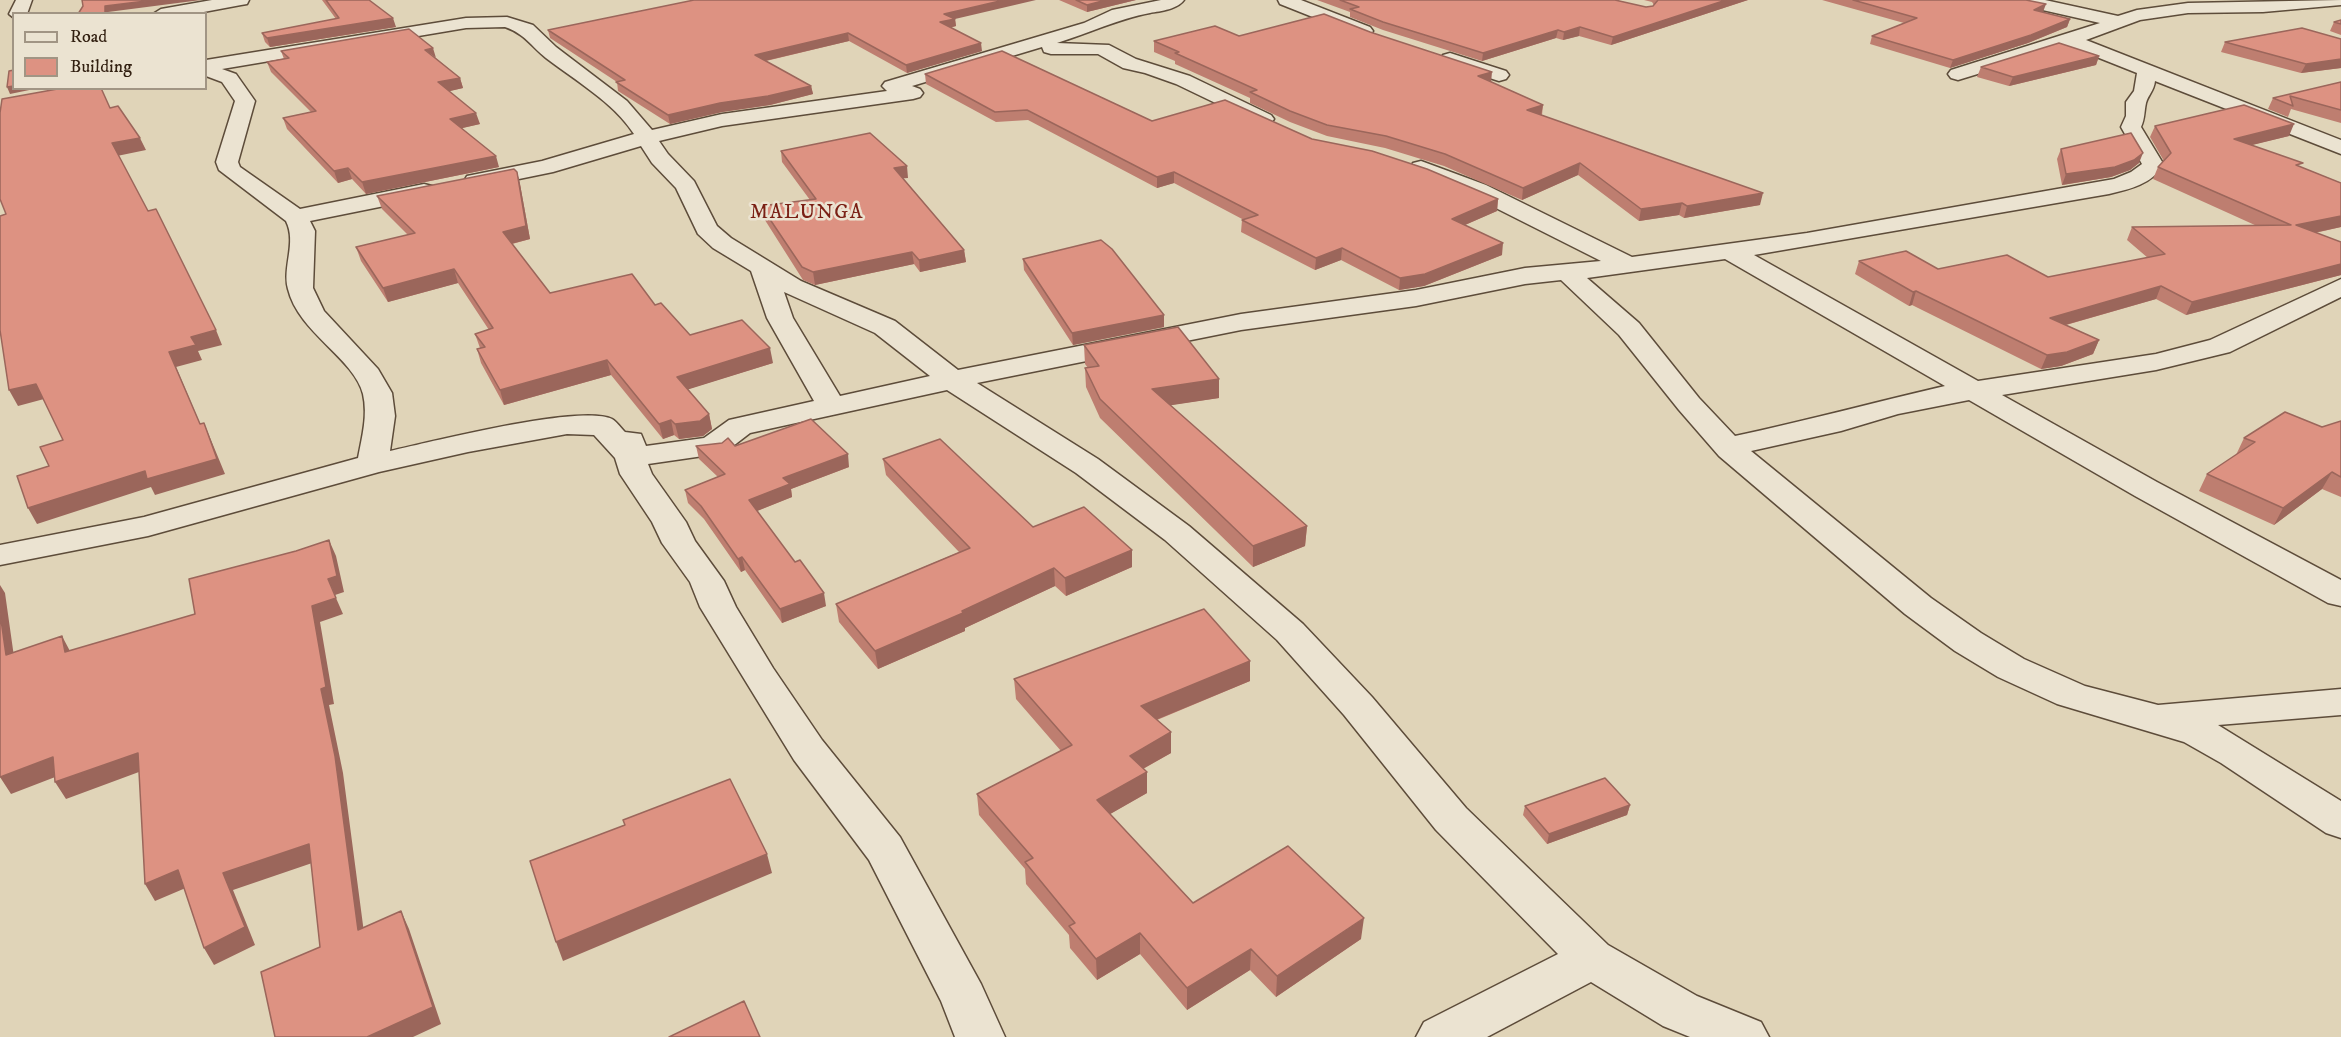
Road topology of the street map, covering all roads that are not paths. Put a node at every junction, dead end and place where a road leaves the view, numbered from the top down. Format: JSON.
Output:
{"nodes":[{"id":1,"x":242,"y":0,"type":"edge"},
{"id":2,"x":1176,"y":0,"type":"edge"},
{"id":3,"x":1286,"y":0,"type":"edge"},
{"id":4,"x":2022,"y":0,"type":"edge"},
{"id":5,"x":2341,"y":0,"type":"edge"},
{"id":6,"x":2305,"y":2,"type":"edge"},
{"id":7,"x":2229,"y":8,"type":"junction"},
{"id":8,"x":173,"y":12,"type":"edge"},
{"id":9,"x":2116,"y":21,"type":"junction"},
{"id":10,"x":2280,"y":25,"type":"dead end"},
{"id":11,"x":1376,"y":36,"type":"edge"},
{"id":12,"x":2070,"y":40,"type":"junction"},
{"id":13,"x":1026,"y":46,"type":"junction"},
{"id":14,"x":1432,"y":54,"type":"edge"},
{"id":15,"x":207,"y":68,"type":"edge"},
{"id":16,"x":207,"y":68,"type":"edge"},
{"id":17,"x":2147,"y":71,"type":"junction"},
{"id":18,"x":1958,"y":74,"type":"edge"},
{"id":19,"x":1499,"y":75,"type":"dead end"},
{"id":20,"x":1282,"y":128,"type":"edge"},
{"id":21,"x":648,"y":137,"type":"junction"},
{"id":22,"x":2341,"y":148,"type":"edge"},
{"id":23,"x":1406,"y":164,"type":"edge"},
{"id":24,"x":296,"y":217,"type":"junction"},
{"id":25,"x":1729,"y":250,"type":"junction"},
{"id":26,"x":1626,"y":264,"type":"junction"},
{"id":27,"x":762,"y":268,"type":"junction"},
{"id":28,"x":1567,"y":272,"type":"junction"},
{"id":29,"x":2341,"y":287,"type":"edge"},
{"id":30,"x":952,"y":380,"type":"junction"},
{"id":31,"x":1975,"y":391,"type":"junction"},
{"id":32,"x":831,"y":406,"type":"junction"},
{"id":33,"x":1728,"y":447,"type":"junction"},
{"id":34,"x":631,"y":457,"type":"junction"},
{"id":35,"x":373,"y":464,"type":"junction"},
{"id":36,"x":0,"y":555,"type":"edge"},
{"id":37,"x":2341,"y":595,"type":"edge"},
{"id":38,"x":2341,"y":702,"type":"edge"},
{"id":39,"x":2153,"y":717,"type":"junction"},
{"id":40,"x":2341,"y":822,"type":"edge"},
{"id":41,"x":1592,"y":959,"type":"junction"},
{"id":42,"x":980,"y":1037,"type":"edge"},
{"id":43,"x":1441,"y":1037,"type":"edge"},
{"id":44,"x":1744,"y":1037,"type":"edge"}],
"edges":[{"from":1,"to":8,"type":"street"},
{"from":2,"to":13,"type":"street"},
{"from":3,"to":11,"type":"street"},
{"from":4,"to":9,"type":"street"},
{"from":5,"to":6,"type":"street"},
{"from":6,"to":7,"type":"street"},
{"from":7,"to":9,"type":"street"},
{"from":7,"to":10,"type":"street"},
{"from":9,"to":12,"type":"street"},
{"from":12,"to":17,"type":"street"},
{"from":12,"to":18,"type":"street"},
{"from":13,"to":20,"type":"street"},
{"from":13,"to":21,"type":"street"},
{"from":14,"to":19,"type":"street"},
{"from":15,"to":21,"type":"street"},
{"from":16,"to":24,"type":"street"},
{"from":17,"to":22,"type":"street"},
{"from":17,"to":25,"type":"street"},
{"from":21,"to":24,"type":"street"},
{"from":21,"to":27,"type":"street"},
{"from":23,"to":26,"type":"street"},
{"from":24,"to":35,"type":"street"},
{"from":25,"to":26,"type":"street"},
{"from":25,"to":31,"type":"street"},
{"from":26,"to":28,"type":"street"},
{"from":27,"to":30,"type":"street"},
{"from":27,"to":32,"type":"street"},
{"from":28,"to":30,"type":"street"},
{"from":28,"to":33,"type":"street"},
{"from":29,"to":31,"type":"street"},
{"from":30,"to":32,"type":"street"},
{"from":30,"to":41,"type":"street"},
{"from":31,"to":33,"type":"street"},
{"from":31,"to":37,"type":"street"},
{"from":32,"to":34,"type":"street"},
{"from":33,"to":39,"type":"street"},
{"from":34,"to":35,"type":"street"},
{"from":34,"to":42,"type":"street"},
{"from":35,"to":36,"type":"street"},
{"from":38,"to":39,"type":"street"},
{"from":39,"to":40,"type":"street"},
{"from":41,"to":43,"type":"street"},
{"from":41,"to":44,"type":"street"}]}
